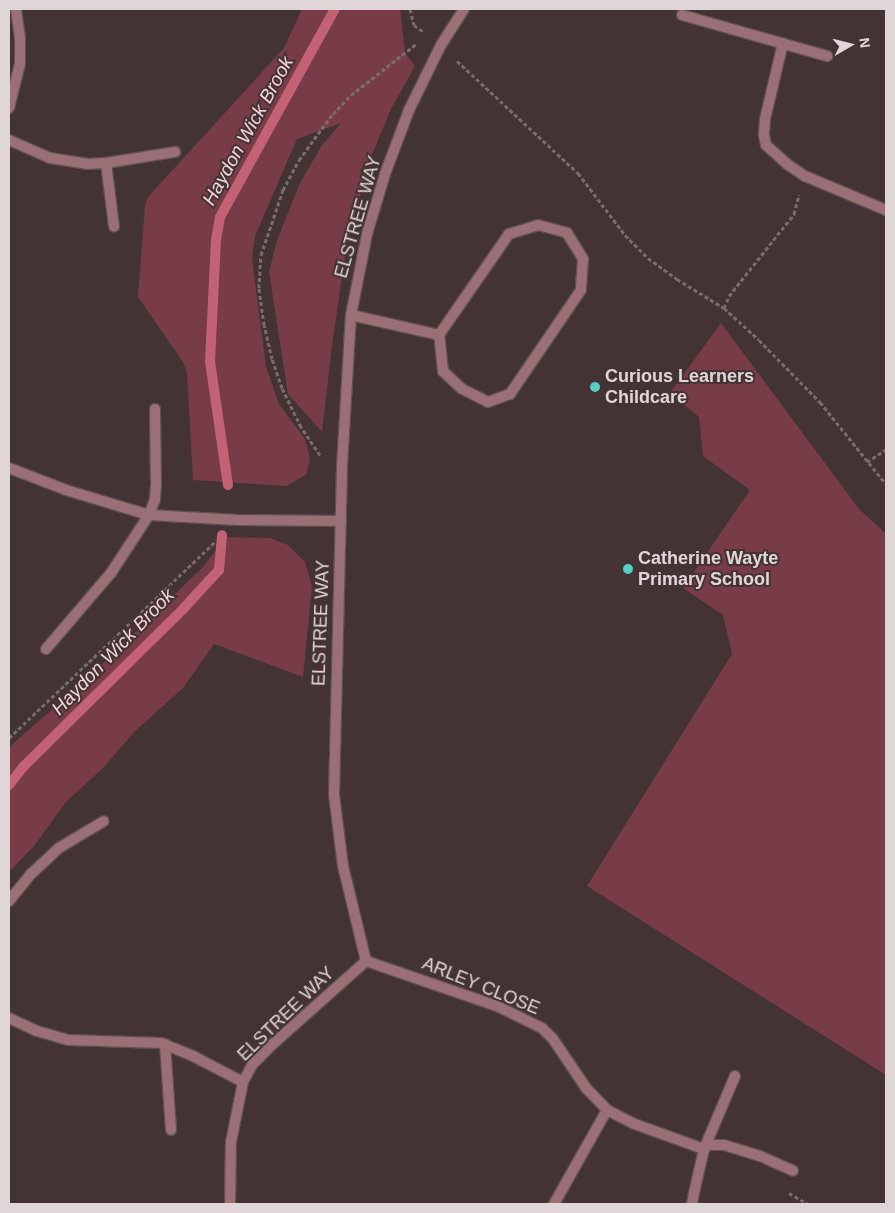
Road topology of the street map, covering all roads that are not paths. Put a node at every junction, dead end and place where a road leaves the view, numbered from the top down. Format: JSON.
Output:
{"nodes":[{"id":1,"x":16,"y":9,"type":"edge"},
{"id":2,"x":464,"y":9,"type":"edge"},
{"id":3,"x":682,"y":15,"type":"dead end"},
{"id":4,"x":783,"y":43,"type":"junction"},
{"id":5,"x":827,"y":56,"type":"dead end"},
{"id":6,"x":9,"y":108,"type":"edge"},
{"id":7,"x":9,"y":140,"type":"edge"},
{"id":8,"x":175,"y":152,"type":"dead end"},
{"id":9,"x":106,"y":163,"type":"junction"},
{"id":10,"x":886,"y":210,"type":"edge"},
{"id":11,"x":114,"y":226,"type":"dead end"},
{"id":12,"x":351,"y":315,"type":"junction"},
{"id":13,"x":439,"y":335,"type":"junction"},
{"id":14,"x":155,"y":409,"type":"dead end"},
{"id":15,"x":9,"y":468,"type":"edge"},
{"id":16,"x":149,"y":515,"type":"junction"},
{"id":17,"x":341,"y":521,"type":"junction"},
{"id":18,"x":46,"y":649,"type":"dead end"},
{"id":19,"x":104,"y":821,"type":"dead end"},
{"id":20,"x":9,"y":901,"type":"edge"},
{"id":21,"x":366,"y":960,"type":"junction"},
{"id":22,"x":9,"y":1018,"type":"edge"},
{"id":23,"x":166,"y":1044,"type":"junction"},
{"id":24,"x":735,"y":1076,"type":"dead end"},
{"id":25,"x":242,"y":1082,"type":"junction"},
{"id":26,"x":607,"y":1110,"type":"junction"},
{"id":27,"x":171,"y":1130,"type":"dead end"},
{"id":28,"x":704,"y":1149,"type":"junction"},
{"id":29,"x":793,"y":1171,"type":"dead end"},
{"id":30,"x":230,"y":1204,"type":"edge"},
{"id":31,"x":554,"y":1204,"type":"edge"},
{"id":32,"x":692,"y":1204,"type":"edge"}],
"edges":[{"from":1,"to":6,"type":"street"},
{"from":2,"to":12,"type":"street","name":"ELSTREE WAY"},
{"from":3,"to":4,"type":"street"},
{"from":4,"to":5,"type":"street"},
{"from":4,"to":10,"type":"street"},
{"from":7,"to":9,"type":"street"},
{"from":8,"to":9,"type":"street"},
{"from":9,"to":11,"type":"street"},
{"from":12,"to":13,"type":"street"},
{"from":12,"to":17,"type":"street","name":"ELSTREE WAY"},
{"from":13,"to":13,"type":"street"},
{"from":14,"to":16,"type":"street"},
{"from":15,"to":16,"type":"street"},
{"from":16,"to":17,"type":"street"},
{"from":16,"to":18,"type":"street"},
{"from":17,"to":21,"type":"street","name":"ELSTREE WAY"},
{"from":19,"to":20,"type":"street"},
{"from":21,"to":25,"type":"street","name":"ELSTREE WAY"},
{"from":21,"to":26,"type":"street","name":"ARLEY CLOSE"},
{"from":22,"to":23,"type":"street"},
{"from":23,"to":25,"type":"street"},
{"from":23,"to":27,"type":"street"},
{"from":24,"to":28,"type":"street"},
{"from":25,"to":30,"type":"street","name":"ELSTREE WAY"},
{"from":26,"to":28,"type":"street","name":"ARLEY CLOSE"},
{"from":26,"to":31,"type":"street"},
{"from":28,"to":29,"type":"street"},
{"from":28,"to":32,"type":"street"}]}
